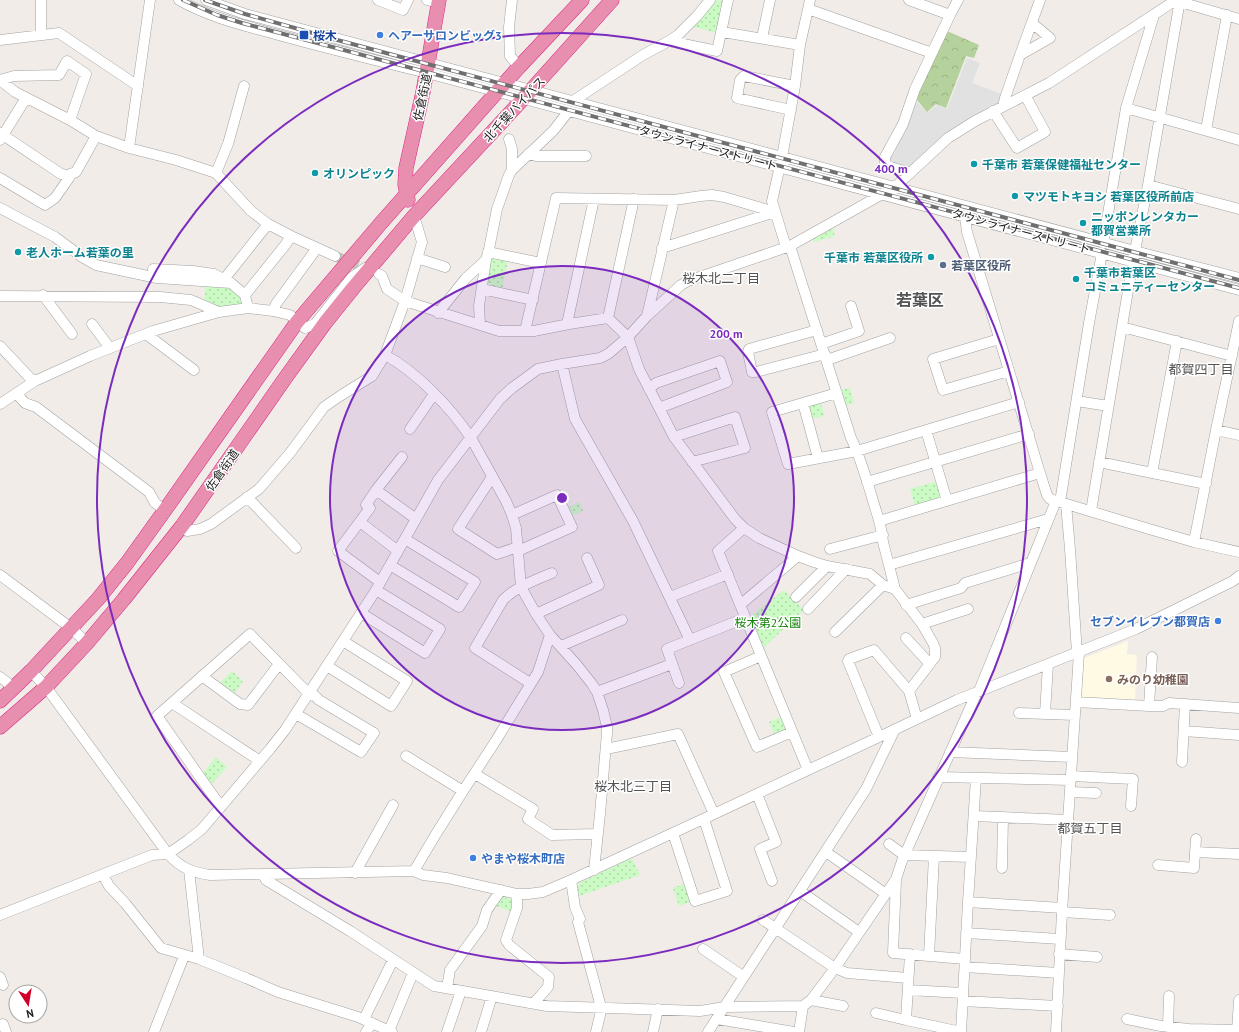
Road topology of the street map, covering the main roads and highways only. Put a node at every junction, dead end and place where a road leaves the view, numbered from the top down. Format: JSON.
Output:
{"nodes":[{"id":1,"x":582,"y":0,"type":"edge"},
{"id":2,"x":612,"y":0,"type":"edge"},
{"id":3,"x":435,"y":1,"type":"edge"},
{"id":4,"x":407,"y":194,"type":"junction"},
{"id":5,"x":414,"y":216,"type":"junction"},
{"id":6,"x":0,"y":701,"type":"edge"},
{"id":7,"x":0,"y":727,"type":"edge"}],
"edges":[{"from":1,"to":4,"type":"highway","name":"北千葉バイパス"},
{"from":2,"to":5,"type":"highway","name":"北千葉バイパス"},
{"from":3,"to":4,"type":"highway","name":"佐倉街道"},
{"from":4,"to":5,"type":"highway","name":"佐倉街道"},
{"from":4,"to":6,"type":"highway","name":"佐倉街道"},
{"from":5,"to":7,"type":"highway","name":"佐倉街道"}]}
